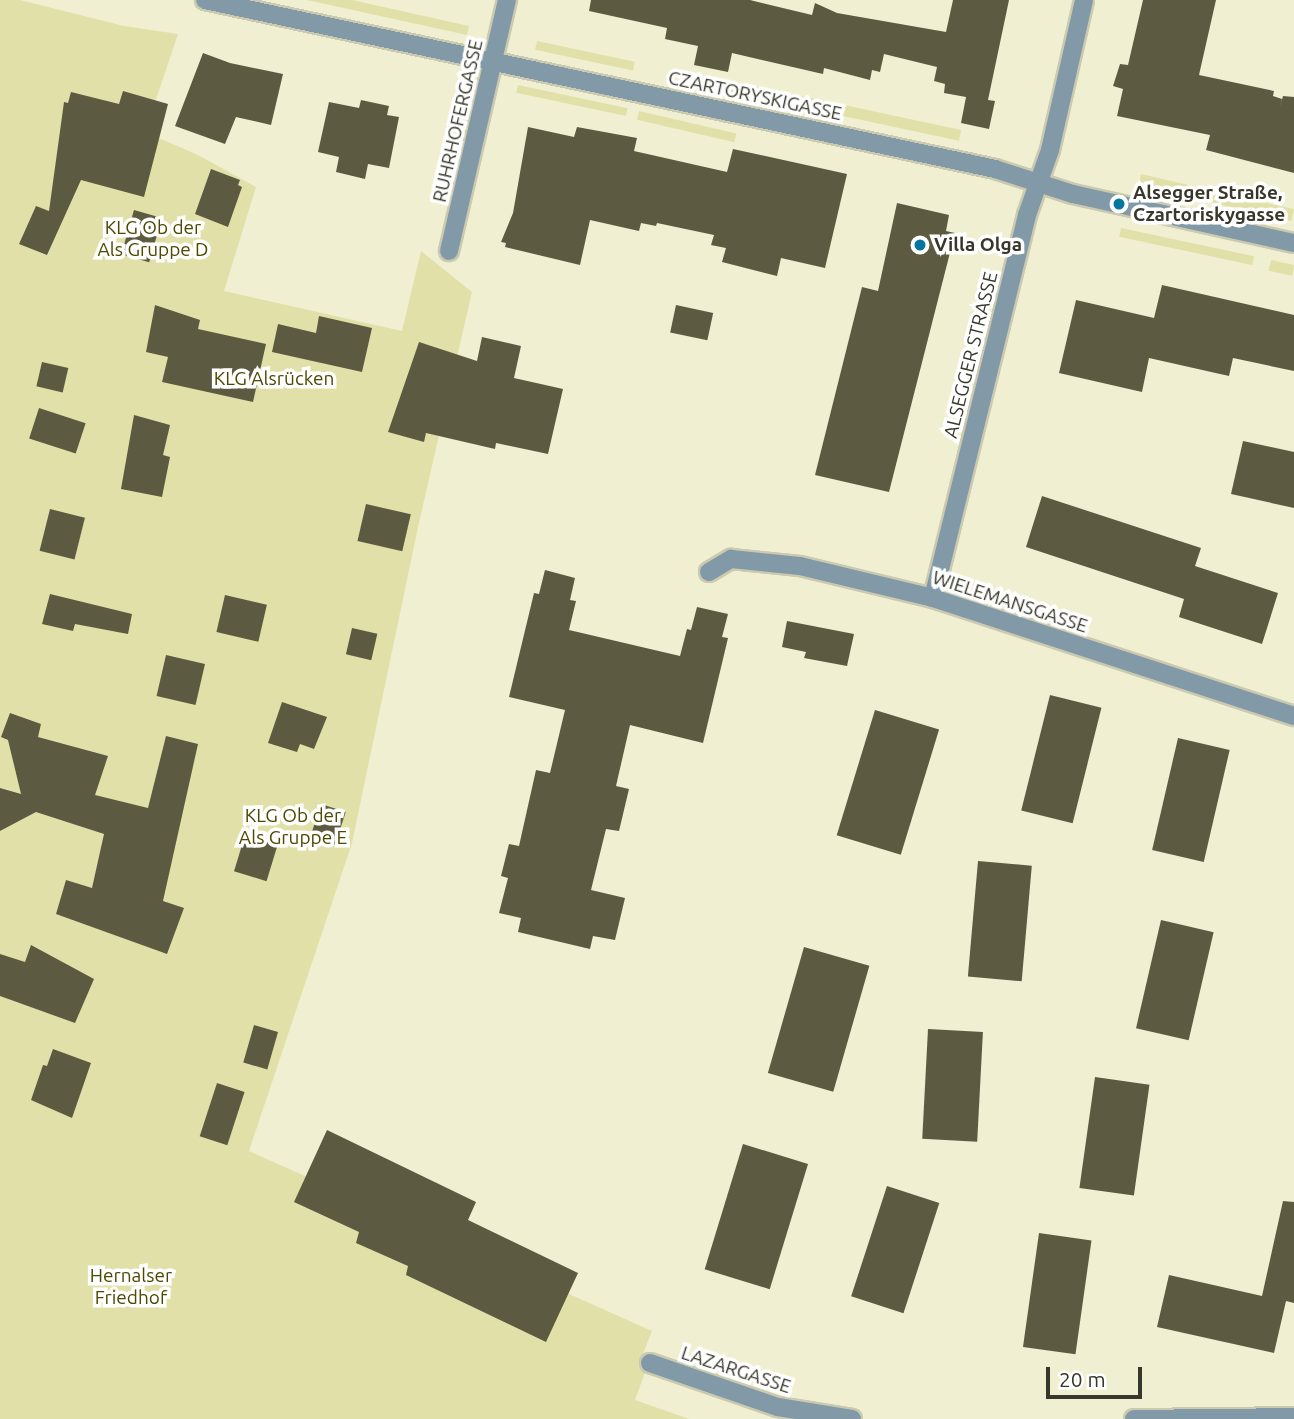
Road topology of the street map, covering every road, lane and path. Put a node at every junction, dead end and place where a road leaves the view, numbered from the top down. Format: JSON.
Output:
{"nodes":[{"id":1,"x":205,"y":0,"type":"edge"},
{"id":2,"x":507,"y":0,"type":"edge"},
{"id":3,"x":1084,"y":0,"type":"edge"},
{"id":4,"x":493,"y":61,"type":"junction"},
{"id":5,"x":1038,"y":182,"type":"junction"},
{"id":6,"x":1294,"y":243,"type":"edge"},
{"id":7,"x":449,"y":251,"type":"dead end"},
{"id":8,"x":709,"y":572,"type":"dead end"},
{"id":9,"x":933,"y":598,"type":"junction"},
{"id":10,"x":1294,"y":716,"type":"edge"},
{"id":11,"x":650,"y":1363,"type":"dead end"},
{"id":12,"x":1294,"y":1417,"type":"edge"},
{"id":13,"x":852,"y":1419,"type":"edge"},
{"id":14,"x":1134,"y":1419,"type":"edge"}],
"edges":[{"from":1,"to":4,"type":"street","name":"CZARTORYSKIGASSE"},
{"from":2,"to":4,"type":"street","name":"RUHRHOFERGASSE"},
{"from":3,"to":5,"type":"street","name":"ALSEGGER STRASSE"},
{"from":4,"to":5,"type":"street","name":"CZARTORYSKIGASSE"},
{"from":4,"to":7,"type":"street","name":"RUHRHOFERGASSE"},
{"from":5,"to":6,"type":"street","name":"CZARTORYSKIGASSE"},
{"from":5,"to":9,"type":"street","name":"ALSEGGER STRASSE"},
{"from":8,"to":9,"type":"street","name":"WIELEMANSGASSE"},
{"from":9,"to":10,"type":"street","name":"WIELEMANSGASSE"},
{"from":11,"to":13,"type":"street","name":"LAZARGASSE"},
{"from":12,"to":14,"type":"street"}]}
